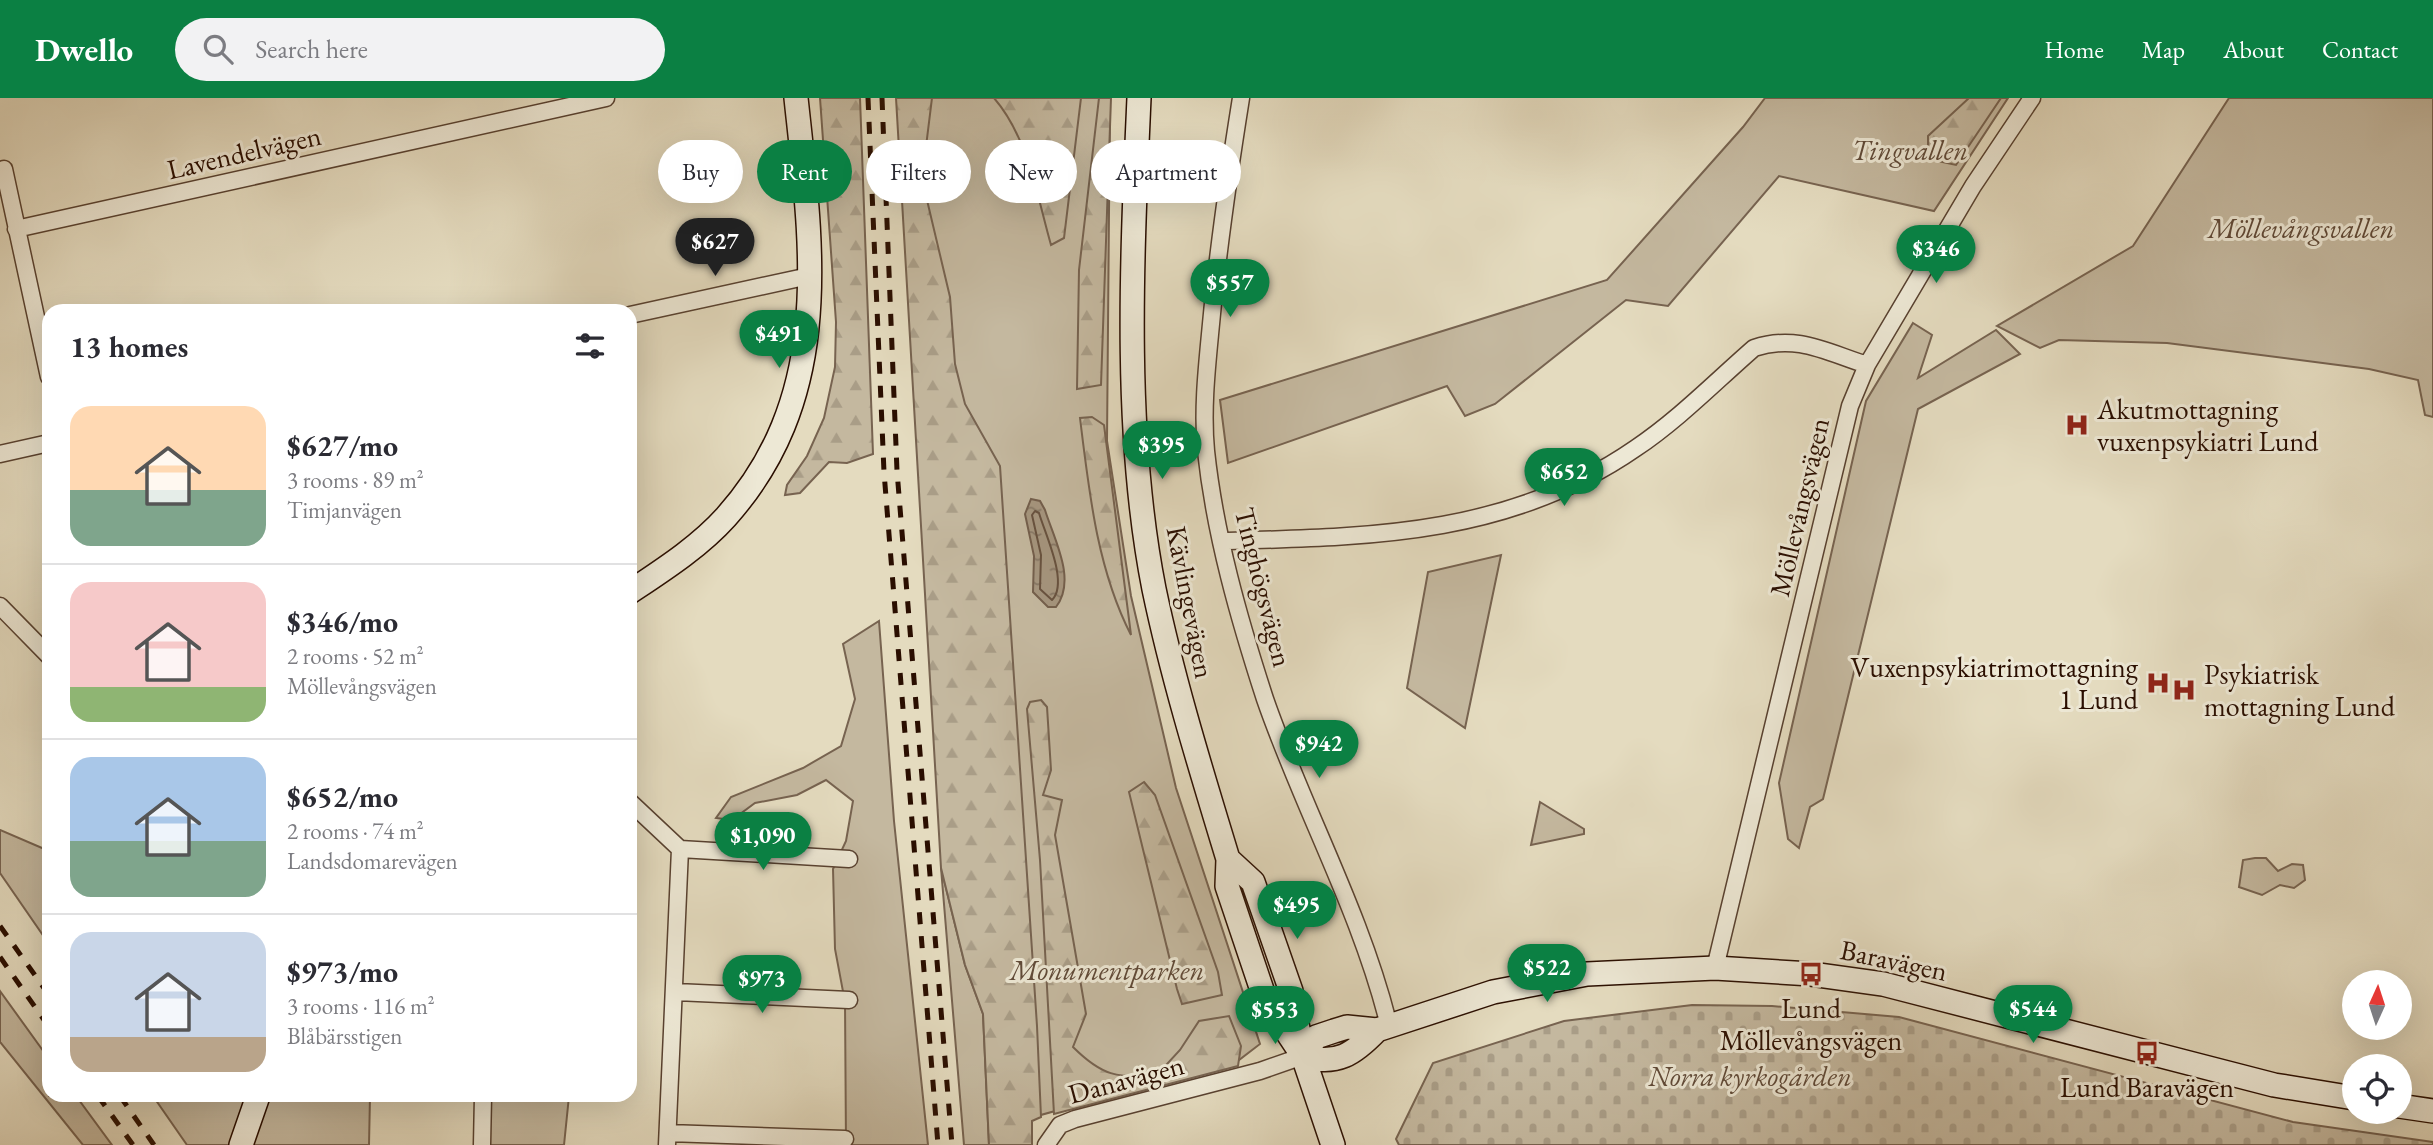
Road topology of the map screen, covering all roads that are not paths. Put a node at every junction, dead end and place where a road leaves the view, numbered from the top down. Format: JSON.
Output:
{"nodes":[{"id":1,"x":606,"y":98,"type":"edge"},
{"id":2,"x":796,"y":98,"type":"edge"},
{"id":3,"x":1139,"y":98,"type":"edge"},
{"id":4,"x":1241,"y":98,"type":"edge"},
{"id":5,"x":2032,"y":98,"type":"edge"},
{"id":6,"x":4,"y":169,"type":"dead end"},
{"id":7,"x":16,"y":229,"type":"junction"},
{"id":8,"x":809,"y":276,"type":"junction"},
{"id":9,"x":637,"y":313,"type":"edge"},
{"id":10,"x":42,"y":346,"type":"edge"},
{"id":11,"x":1867,"y":365,"type":"junction"},
{"id":12,"x":42,"y":445,"type":"edge"},
{"id":13,"x":0,"y":454,"type":"edge"},
{"id":14,"x":1222,"y":541,"type":"junction"},
{"id":15,"x":637,"y":587,"type":"edge"},
{"id":16,"x":0,"y":606,"type":"edge"},
{"id":17,"x":42,"y":649,"type":"edge"},
{"id":18,"x":637,"y":809,"type":"edge"},
{"id":19,"x":680,"y":849,"type":"junction"},
{"id":20,"x":849,"y":859,"type":"dead end"},
{"id":21,"x":1715,"y":968,"type":"junction"},
{"id":22,"x":676,"y":992,"type":"junction"},
{"id":23,"x":849,"y":1000,"type":"dead end"},
{"id":24,"x":1383,"y":1028,"type":"junction"},
{"id":25,"x":1303,"y":1056,"type":"junction"},
{"id":26,"x":2342,"y":1096,"type":"edge"},
{"id":27,"x":256,"y":1102,"type":"edge"},
{"id":28,"x":484,"y":1102,"type":"edge"},
{"id":29,"x":2412,"y":1108,"type":"edge"},
{"id":30,"x":2433,"y":1111,"type":"edge"},
{"id":31,"x":668,"y":1139,"type":"edge"},
{"id":32,"x":845,"y":1139,"type":"dead end"},
{"id":33,"x":1047,"y":1141,"type":"edge"},
{"id":34,"x":241,"y":1145,"type":"edge"},
{"id":35,"x":482,"y":1145,"type":"edge"},
{"id":36,"x":1334,"y":1145,"type":"edge"}],
"edges":[{"from":1,"to":7,"type":"street","name":"Lavendelvägen"},
{"from":2,"to":8,"type":"main road"},
{"from":3,"to":25,"type":"main road","name":"Kävlingevägen"},
{"from":4,"to":14,"type":"street","name":"Tinghögsvägen"},
{"from":5,"to":11,"type":"street","name":"Möllevångsvägen"},
{"from":6,"to":7,"type":"street"},
{"from":7,"to":10,"type":"street"},
{"from":8,"to":9,"type":"street"},
{"from":8,"to":15,"type":"main road"},
{"from":11,"to":14,"type":"street"},
{"from":11,"to":21,"type":"street","name":"Möllevångsvägen"},
{"from":12,"to":13,"type":"street"},
{"from":14,"to":24,"type":"street","name":"Tinghögsvägen"},
{"from":16,"to":17,"type":"street"},
{"from":18,"to":19,"type":"street"},
{"from":19,"to":20,"type":"street"},
{"from":19,"to":22,"type":"street"},
{"from":21,"to":24,"type":"main road","name":"Baravägen"},
{"from":21,"to":26,"type":"main road","name":"Baravägen"},
{"from":22,"to":23,"type":"street"},
{"from":22,"to":31,"type":"street"},
{"from":24,"to":25,"type":"main road","name":"Baravägen"},
{"from":25,"to":33,"type":"street","name":"Danavägen"},
{"from":25,"to":36,"type":"main road","name":"Kävlingevägen"},
{"from":27,"to":34,"type":"main road"},
{"from":28,"to":35,"type":"street"},
{"from":29,"to":30,"type":"main road"},
{"from":31,"to":32,"type":"street"}]}
